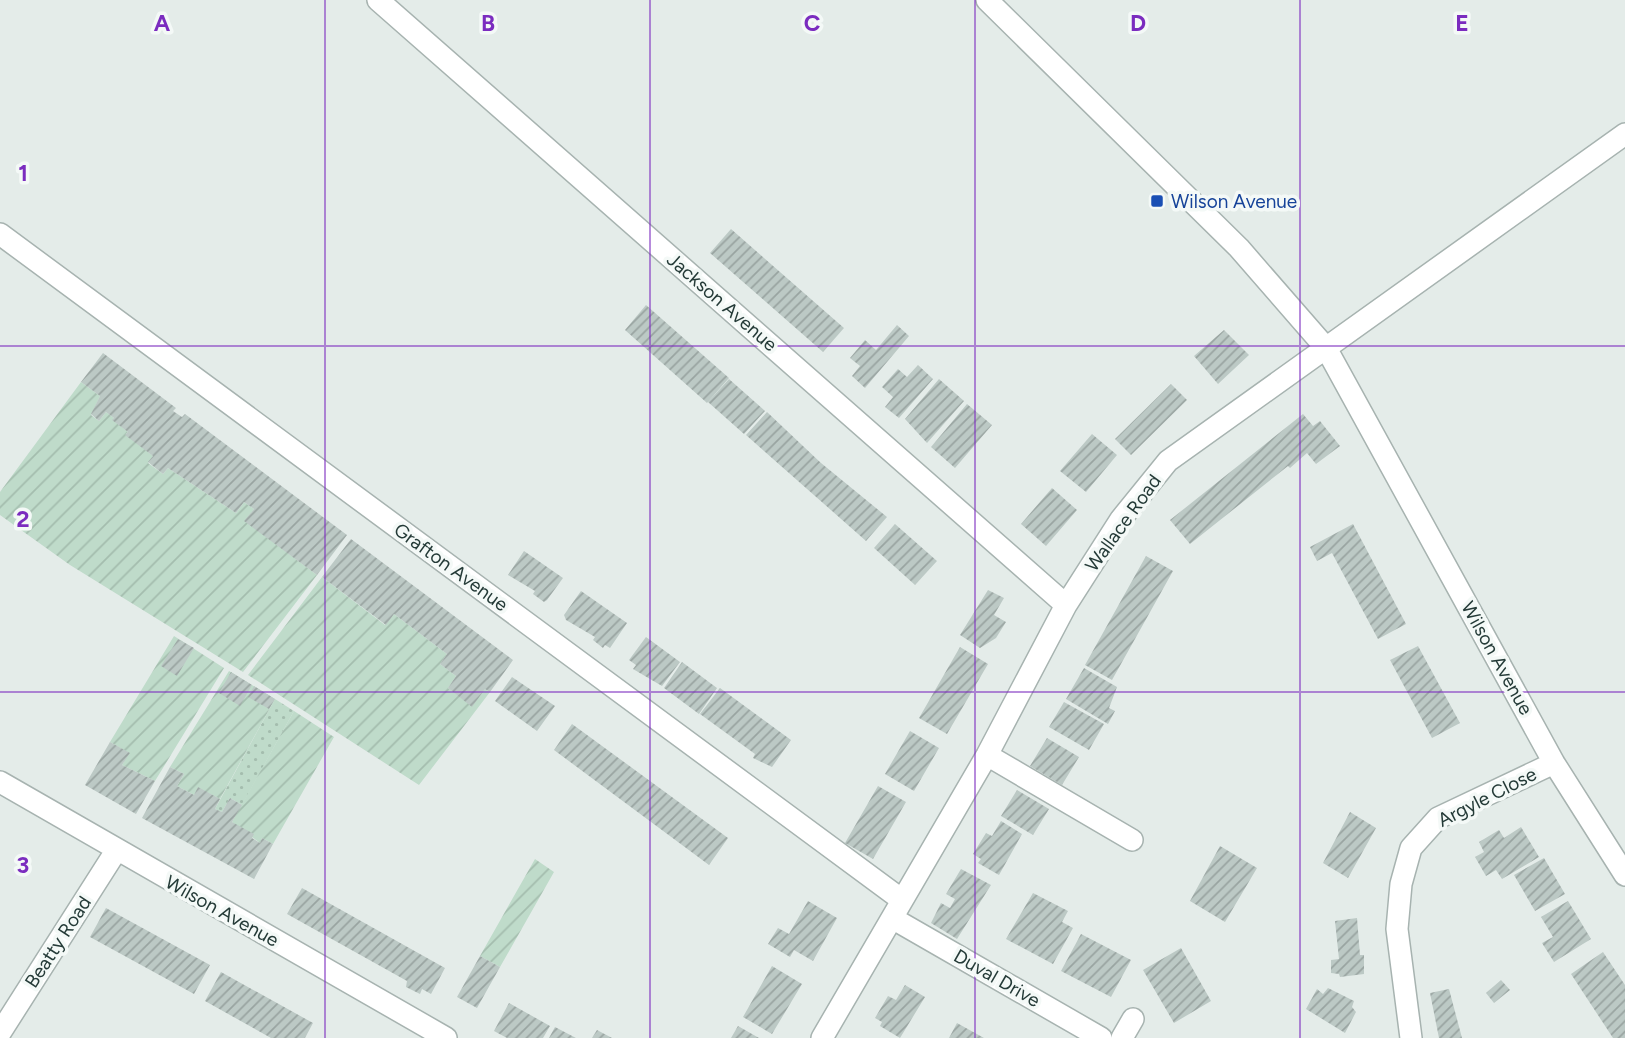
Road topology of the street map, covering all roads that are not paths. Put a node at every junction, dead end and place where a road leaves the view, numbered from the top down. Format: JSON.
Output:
{"nodes":[{"id":1,"x":378,"y":0,"type":"edge"},
{"id":2,"x":988,"y":0,"type":"edge"},
{"id":3,"x":1625,"y":134,"type":"edge"},
{"id":4,"x":0,"y":234,"type":"edge"},
{"id":5,"x":1326,"y":348,"type":"junction"},
{"id":6,"x":1066,"y":605,"type":"junction"},
{"id":7,"x":987,"y":755,"type":"junction"},
{"id":8,"x":1554,"y":763,"type":"junction"},
{"id":9,"x":0,"y":782,"type":"edge"},
{"id":10,"x":1132,"y":839,"type":"dead end"},
{"id":11,"x":116,"y":851,"type":"junction"},
{"id":12,"x":1625,"y":875,"type":"edge"},
{"id":13,"x":897,"y":909,"type":"junction"},
{"id":14,"x":1133,"y":1019,"type":"dead end"},
{"id":15,"x":0,"y":1033,"type":"edge"},
{"id":16,"x":446,"y":1038,"type":"edge"},
{"id":17,"x":822,"y":1038,"type":"edge"},
{"id":18,"x":1101,"y":1038,"type":"edge"},
{"id":19,"x":1122,"y":1038,"type":"edge"},
{"id":20,"x":1411,"y":1038,"type":"edge"}],
"edges":[{"from":1,"to":6,"type":"street","name":"Jackson Avenue"},
{"from":2,"to":5,"type":"street","name":"Wilson Avenue"},
{"from":3,"to":5,"type":"street","name":"Wallace Road"},
{"from":4,"to":13,"type":"street","name":"Grafton Avenue"},
{"from":5,"to":6,"type":"street","name":"Wallace Road"},
{"from":5,"to":8,"type":"street","name":"Wilson Avenue"},
{"from":6,"to":7,"type":"street","name":"Wallace Road"},
{"from":7,"to":10,"type":"street"},
{"from":7,"to":13,"type":"street","name":"Wallace Road"},
{"from":8,"to":12,"type":"street","name":"Wilson Avenue"},
{"from":8,"to":20,"type":"street","name":"Argyle Close"},
{"from":9,"to":11,"type":"street","name":"Wilson Avenue"},
{"from":11,"to":15,"type":"street","name":"Beatty Road"},
{"from":11,"to":16,"type":"street","name":"Wilson Avenue"},
{"from":13,"to":17,"type":"street","name":"Wallace Road"},
{"from":13,"to":18,"type":"street","name":"Duval Drive"},
{"from":14,"to":19,"type":"street"}]}
